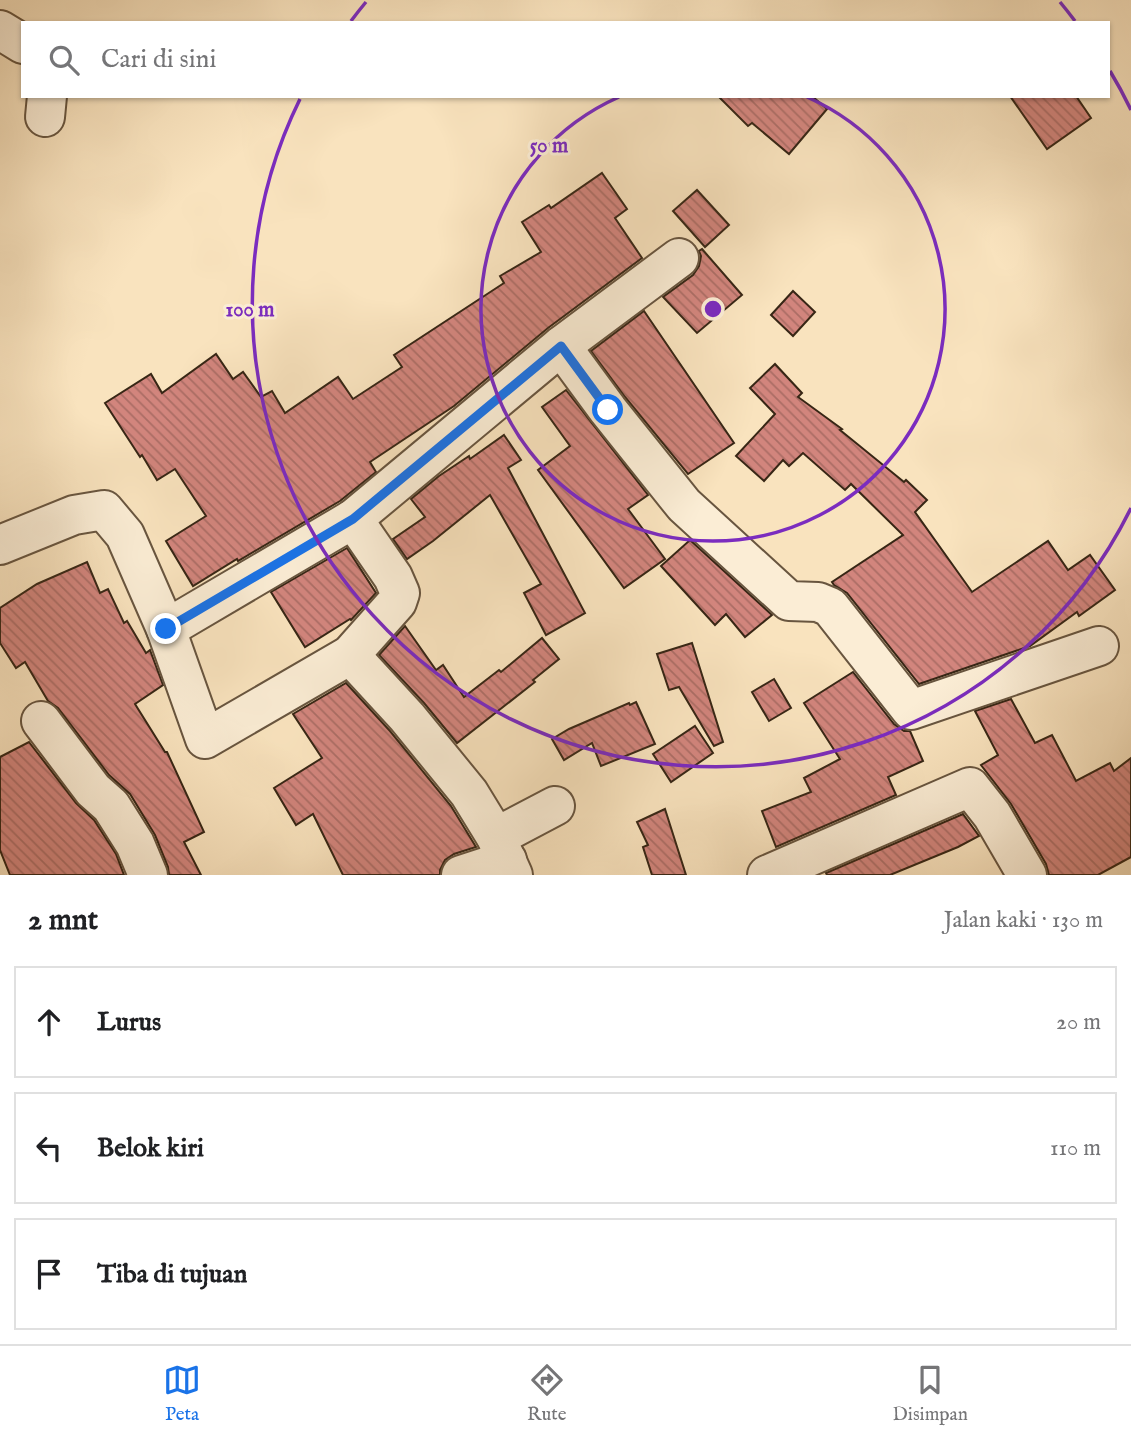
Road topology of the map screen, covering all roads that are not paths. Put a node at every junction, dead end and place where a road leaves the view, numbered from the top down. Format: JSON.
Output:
{"nodes":[{"id":1,"x":0,"y":30,"type":"edge"},
{"id":2,"x":21,"y":43,"type":"edge"},
{"id":3,"x":679,"y":258,"type":"dead end"},
{"id":4,"x":561,"y":346,"type":"junction"},
{"id":5,"x":353,"y":519,"type":"junction"},
{"id":6,"x":0,"y":545,"type":"edge"},
{"id":7,"x":166,"y":629,"type":"junction"},
{"id":8,"x":1099,"y":646,"type":"dead end"},
{"id":9,"x":350,"y":655,"type":"junction"},
{"id":10,"x":41,"y":721,"type":"dead end"},
{"id":11,"x":555,"y":806,"type":"dead end"},
{"id":12,"x":505,"y":857,"type":"edge"},
{"id":13,"x":148,"y":875,"type":"edge"},
{"id":14,"x":461,"y":875,"type":"edge"},
{"id":15,"x":767,"y":875,"type":"edge"},
{"id":16,"x":1027,"y":875,"type":"edge"}],
"edges":[{"from":1,"to":2,"type":"street"},
{"from":3,"to":4,"type":"street"},
{"from":4,"to":5,"type":"street"},
{"from":4,"to":8,"type":"street"},
{"from":5,"to":7,"type":"street"},
{"from":5,"to":9,"type":"street"},
{"from":6,"to":7,"type":"street"},
{"from":7,"to":9,"type":"street"},
{"from":9,"to":12,"type":"street"},
{"from":10,"to":13,"type":"street"},
{"from":11,"to":12,"type":"street"},
{"from":12,"to":14,"type":"street"},
{"from":15,"to":16,"type":"street"}]}
